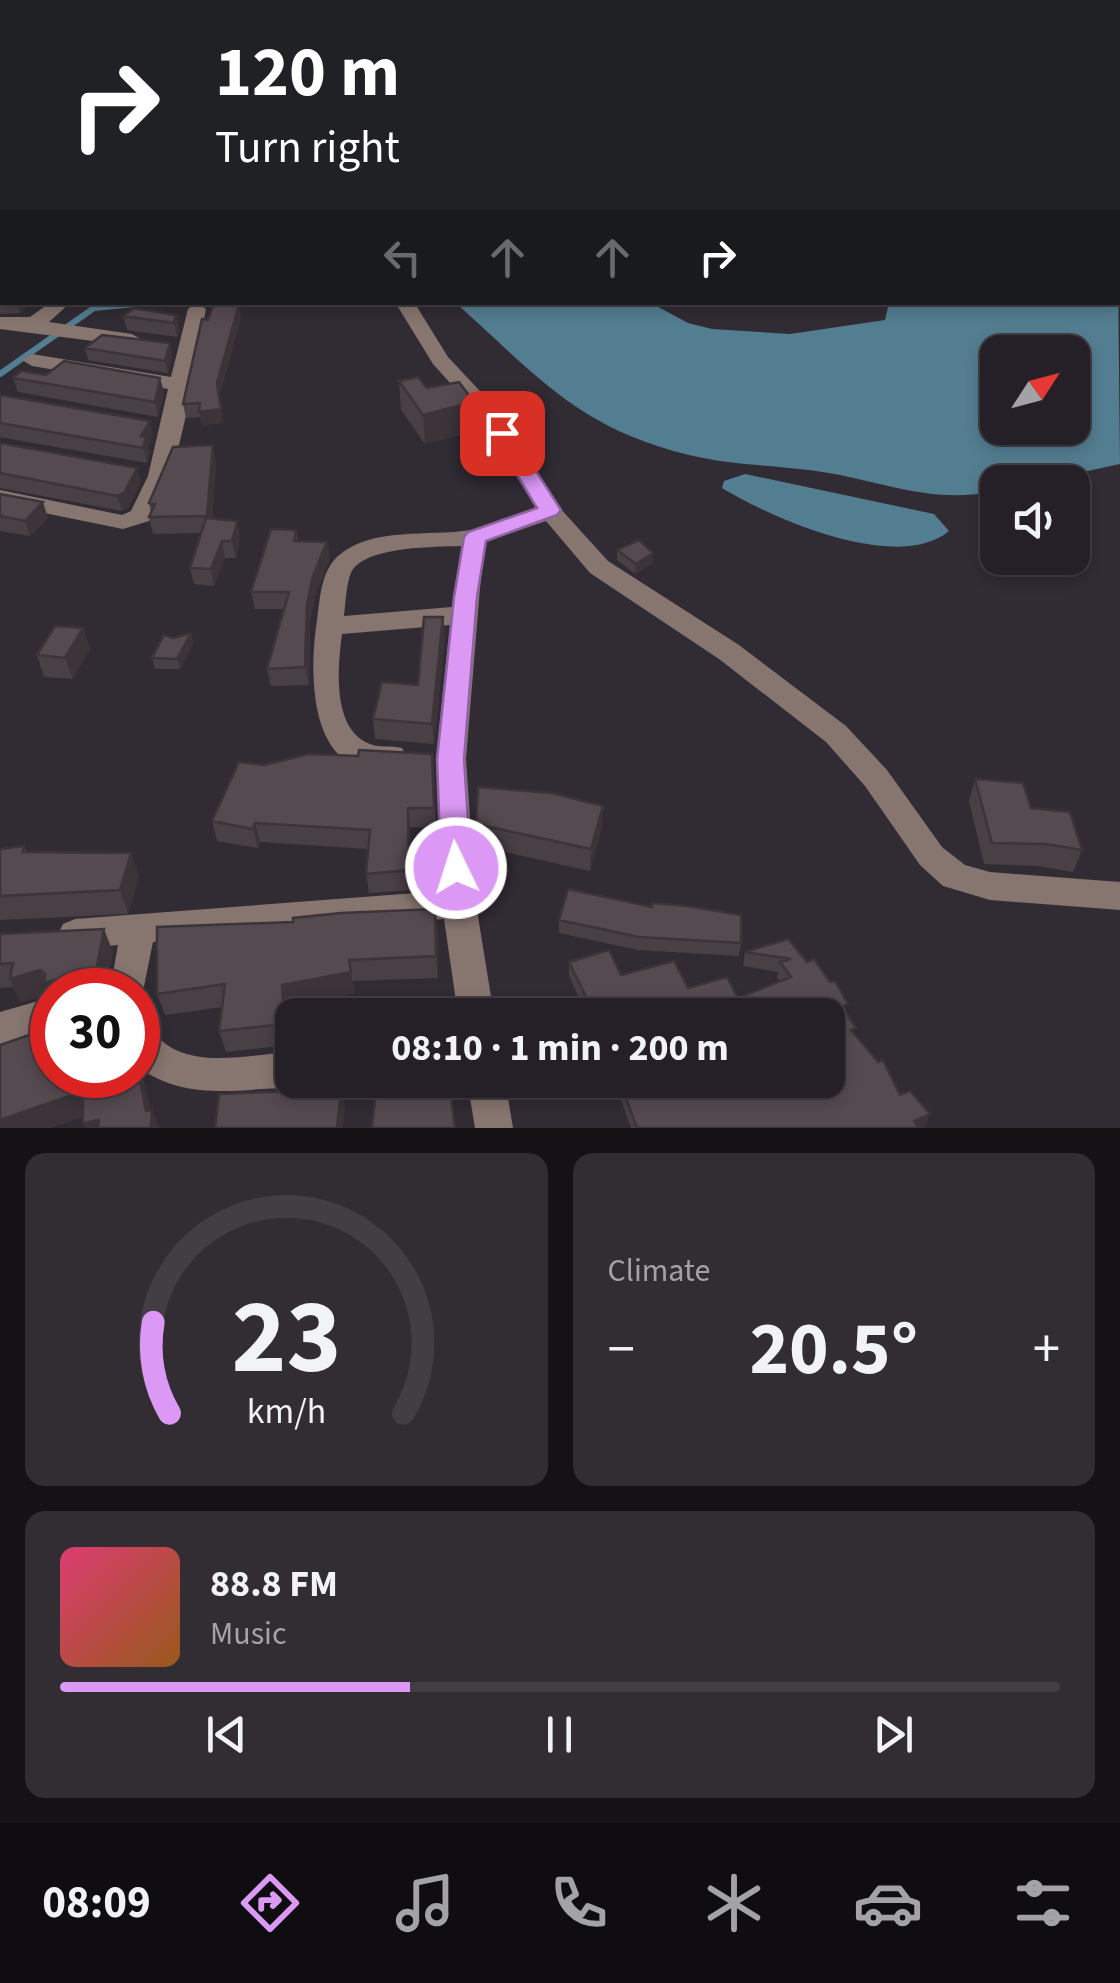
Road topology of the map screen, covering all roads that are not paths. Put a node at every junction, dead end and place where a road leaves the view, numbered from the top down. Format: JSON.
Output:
{"nodes":[{"id":1,"x":59,"y":305,"type":"edge"},
{"id":2,"x":406,"y":305,"type":"edge"},
{"id":3,"x":197,"y":309,"type":"dead end"},
{"id":4,"x":0,"y":323,"type":"edge"},
{"id":5,"x":26,"y":325,"type":"junction"},
{"id":6,"x":168,"y":346,"type":"junction"},
{"id":7,"x":32,"y":360,"type":"dead end"},
{"id":8,"x":181,"y":385,"type":"junction"},
{"id":9,"x":0,"y":497,"type":"edge"},
{"id":10,"x":550,"y":510,"type":"junction"},
{"id":11,"x":476,"y":537,"type":"junction"},
{"id":12,"x":464,"y":615,"type":"junction"},
{"id":13,"x":330,"y":626,"type":"junction"},
{"id":14,"x":450,"y":759,"type":"junction"},
{"id":15,"x":1120,"y":896,"type":"edge"},
{"id":16,"x":458,"y":904,"type":"junction"},
{"id":17,"x":137,"y":932,"type":"junction"},
{"id":18,"x":44,"y":934,"type":"edge"},
{"id":19,"x":131,"y":968,"type":"edge"},
{"id":20,"x":473,"y":998,"type":"edge"},
{"id":21,"x":30,"y":1018,"type":"edge"},
{"id":22,"x":0,"y":1032,"type":"edge"},
{"id":23,"x":160,"y":1063,"type":"edge"},
{"id":24,"x":275,"y":1071,"type":"edge"},
{"id":25,"x":489,"y":1098,"type":"edge"},
{"id":26,"x":494,"y":1128,"type":"edge"}],
"edges":[{"from":1,"to":5,"type":"street"},
{"from":2,"to":10,"type":"street"},
{"from":3,"to":6,"type":"street"},
{"from":4,"to":5,"type":"street"},
{"from":5,"to":6,"type":"street"},
{"from":6,"to":8,"type":"street"},
{"from":7,"to":8,"type":"street"},
{"from":8,"to":9,"type":"street"},
{"from":10,"to":11,"type":"street"},
{"from":10,"to":15,"type":"street"},
{"from":11,"to":12,"type":"street"},
{"from":11,"to":13,"type":"street"},
{"from":12,"to":13,"type":"street"},
{"from":12,"to":14,"type":"street"},
{"from":13,"to":14,"type":"street"},
{"from":14,"to":16,"type":"street"},
{"from":16,"to":17,"type":"street"},
{"from":16,"to":20,"type":"street"},
{"from":17,"to":18,"type":"street"},
{"from":17,"to":19,"type":"street"},
{"from":21,"to":22,"type":"street"},
{"from":23,"to":24,"type":"street"},
{"from":25,"to":26,"type":"street"}]}
